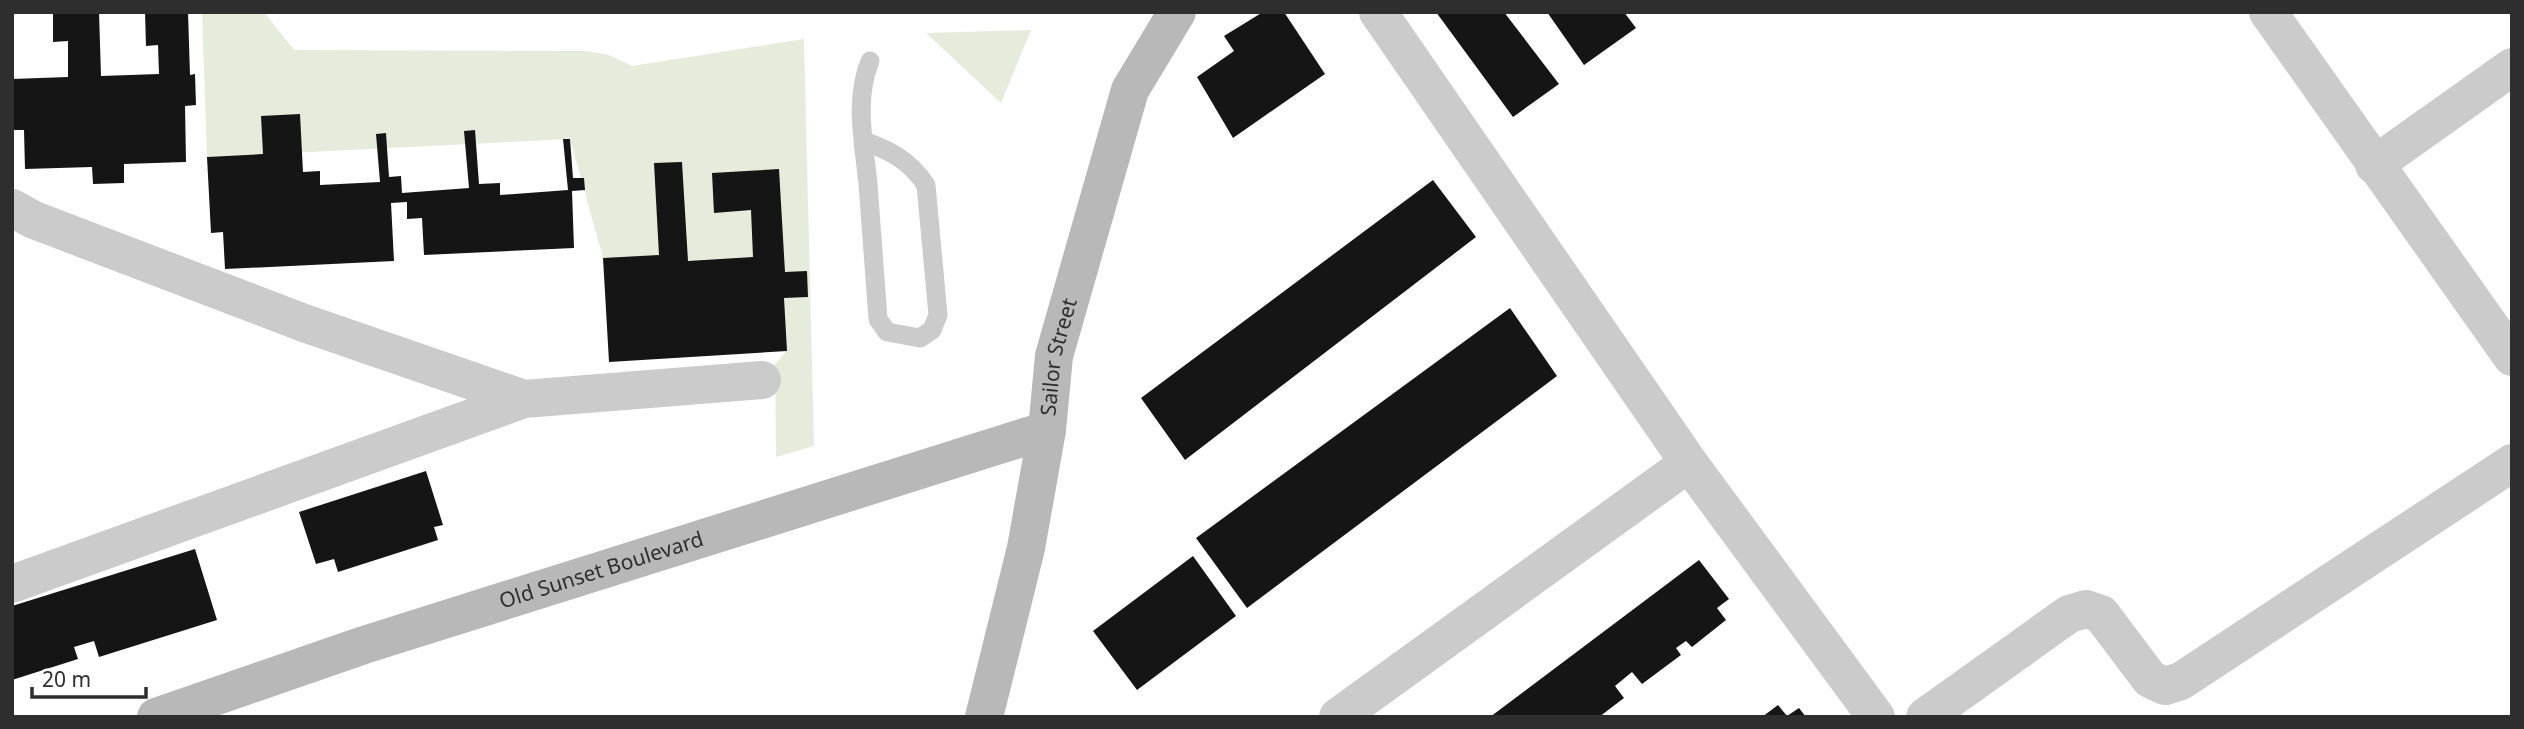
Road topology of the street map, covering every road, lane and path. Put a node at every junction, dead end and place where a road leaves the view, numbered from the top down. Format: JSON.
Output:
{"nodes":[{"id":1,"x":1177,"y":12,"type":"edge"},
{"id":2,"x":1378,"y":12,"type":"edge"},
{"id":3,"x":2268,"y":12,"type":"edge"},
{"id":4,"x":870,"y":61,"type":"dead end"},
{"id":5,"x":2512,"y":67,"type":"edge"},
{"id":6,"x":864,"y":141,"type":"junction"},
{"id":7,"x":2374,"y":165,"type":"junction"},
{"id":8,"x":12,"y":208,"type":"edge"},
{"id":9,"x":2512,"y":357,"type":"edge"},
{"id":10,"x":762,"y":380,"type":"dead end"},
{"id":11,"x":524,"y":399,"type":"junction"},
{"id":12,"x":1047,"y":430,"type":"junction"},
{"id":13,"x":1689,"y":463,"type":"junction"},
{"id":14,"x":2512,"y":463,"type":"edge"},
{"id":15,"x":12,"y":584,"type":"edge"},
{"id":16,"x":156,"y":717,"type":"edge"},
{"id":17,"x":984,"y":717,"type":"edge"},
{"id":18,"x":1338,"y":717,"type":"edge"},
{"id":19,"x":1876,"y":717,"type":"edge"},
{"id":20,"x":1925,"y":717,"type":"edge"}],
"edges":[{"from":1,"to":12,"type":"street","name":"Sailor Street"},
{"from":2,"to":13,"type":"street"},
{"from":3,"to":7,"type":"street"},
{"from":4,"to":6,"type":"lane"},
{"from":5,"to":7,"type":"street"},
{"from":6,"to":6,"type":"lane"},
{"from":7,"to":9,"type":"street"},
{"from":8,"to":11,"type":"street"},
{"from":10,"to":11,"type":"street"},
{"from":11,"to":15,"type":"street"},
{"from":12,"to":16,"type":"street","name":"Old Sunset Boulevard"},
{"from":12,"to":17,"type":"street","name":"Sailor Street"},
{"from":13,"to":18,"type":"street"},
{"from":13,"to":19,"type":"street"},
{"from":14,"to":20,"type":"street"}]}
